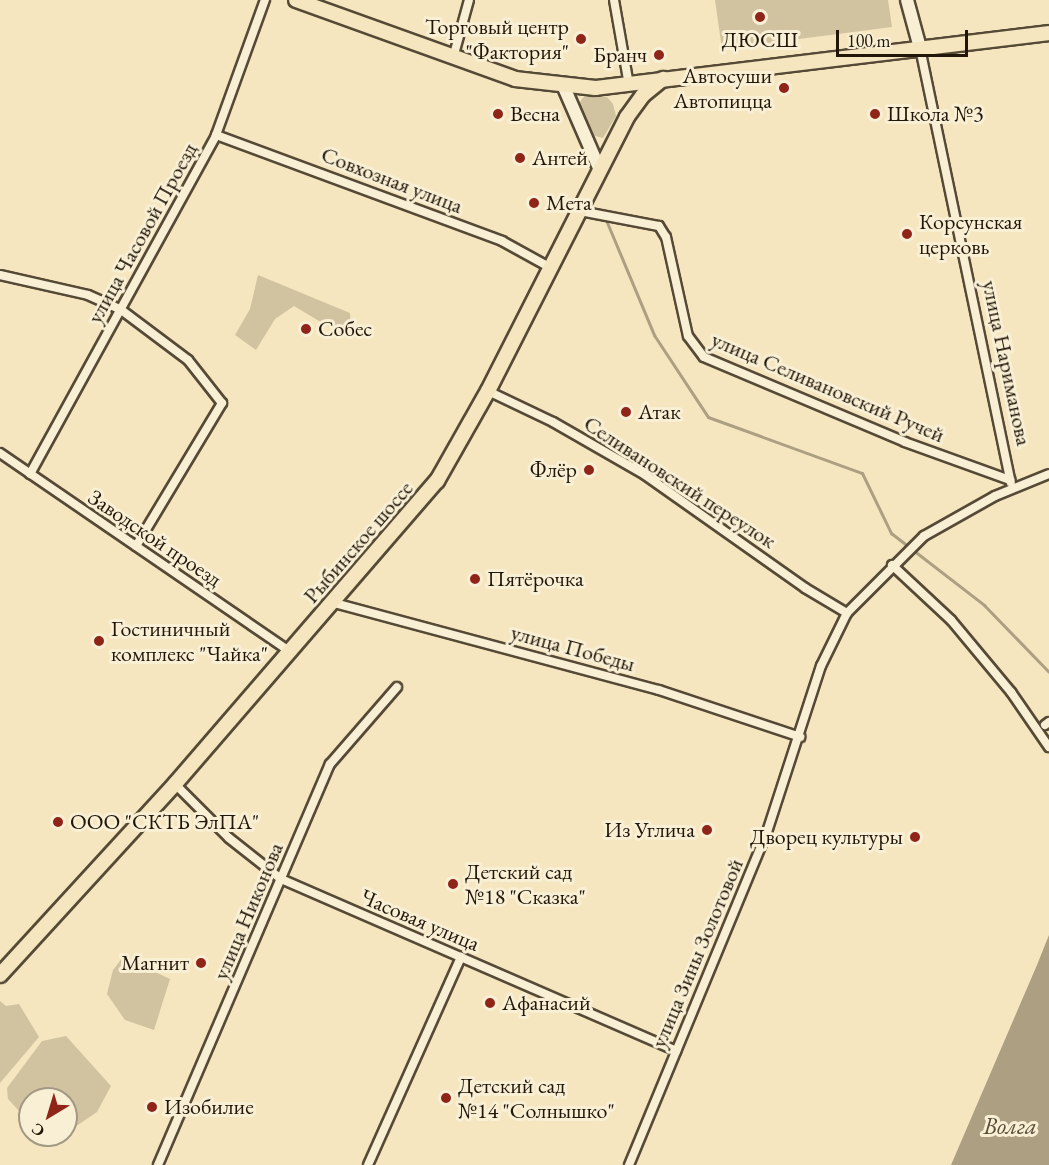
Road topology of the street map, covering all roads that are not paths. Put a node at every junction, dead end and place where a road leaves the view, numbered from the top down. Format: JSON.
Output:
{"nodes":[{"id":1,"x":265,"y":0,"type":"edge"},
{"id":2,"x":296,"y":0,"type":"edge"},
{"id":3,"x":469,"y":0,"type":"edge"},
{"id":4,"x":614,"y":0,"type":"edge"},
{"id":5,"x":907,"y":0,"type":"edge"},
{"id":6,"x":1049,"y":33,"type":"edge"},
{"id":7,"x":920,"y":48,"type":"junction"},
{"id":8,"x":453,"y":58,"type":"junction"},
{"id":9,"x":663,"y":79,"type":"junction"},
{"id":10,"x":629,"y":85,"type":"junction"},
{"id":11,"x":563,"y":86,"type":"junction"},
{"id":12,"x":216,"y":135,"type":"junction"},
{"id":13,"x":600,"y":170,"type":"junction"},
{"id":14,"x":580,"y":211,"type":"junction"},
{"id":15,"x":551,"y":268,"type":"junction"},
{"id":16,"x":0,"y":275,"type":"edge"},
{"id":17,"x":120,"y":309,"type":"junction"},
{"id":18,"x":488,"y":391,"type":"junction"},
{"id":19,"x":0,"y":453,"type":"edge"},
{"id":20,"x":30,"y":474,"type":"junction"},
{"id":21,"x":1049,"y":474,"type":"edge"},
{"id":22,"x":1011,"y":484,"type":"junction"},
{"id":23,"x":136,"y":546,"type":"junction"},
{"id":24,"x":892,"y":565,"type":"junction"},
{"id":25,"x":334,"y":603,"type":"junction"},
{"id":26,"x":847,"y":613,"type":"junction"},
{"id":27,"x":291,"y":652,"type":"junction"},
{"id":28,"x":397,"y":687,"type":"dead end"},
{"id":29,"x":800,"y":737,"type":"junction"},
{"id":30,"x":1049,"y":747,"type":"edge"},
{"id":31,"x":175,"y":784,"type":"junction"},
{"id":32,"x":281,"y":879,"type":"junction"},
{"id":33,"x":461,"y":957,"type":"junction"},
{"id":34,"x":0,"y":975,"type":"edge"},
{"id":35,"x":676,"y":1051,"type":"junction"},
{"id":36,"x":158,"y":1165,"type":"edge"},
{"id":37,"x":368,"y":1165,"type":"edge"},
{"id":38,"x":628,"y":1165,"type":"edge"}],
"edges":[{"from":1,"to":12,"type":"street","name":"улица Часовой Проезд"},
{"from":2,"to":8,"type":"main road"},
{"from":3,"to":8,"type":"street"},
{"from":4,"to":10,"type":"street"},
{"from":5,"to":7,"type":"main road","name":"улица Нариманова"},
{"from":6,"to":7,"type":"main road"},
{"from":7,"to":9,"type":"main road"},
{"from":7,"to":22,"type":"street","name":"улица Нариманова"},
{"from":8,"to":11,"type":"main road"},
{"from":9,"to":10,"type":"main road"},
{"from":9,"to":13,"type":"main road","name":"Рыбинское шоссе"},
{"from":10,"to":11,"type":"main road"},
{"from":11,"to":13,"type":"main road"},
{"from":12,"to":15,"type":"street","name":"Совхозная улица"},
{"from":12,"to":17,"type":"street","name":"улица Часовой Проезд"},
{"from":13,"to":14,"type":"main road","name":"Рыбинское шоссе"},
{"from":14,"to":15,"type":"main road","name":"Рыбинское шоссе"},
{"from":14,"to":22,"type":"street","name":"улица Селивановский Ручей"},
{"from":15,"to":18,"type":"main road","name":"Рыбинское шоссе"},
{"from":16,"to":17,"type":"street"},
{"from":17,"to":20,"type":"street","name":"улица Часовой Проезд"},
{"from":17,"to":23,"type":"street"},
{"from":18,"to":25,"type":"main road","name":"Рыбинское шоссе"},
{"from":18,"to":26,"type":"street","name":"Селивановский переулок"},
{"from":19,"to":20,"type":"street","name":"Заводской проезд"},
{"from":20,"to":23,"type":"street","name":"Заводской проезд"},
{"from":21,"to":22,"type":"street","name":"улица Зины Золотовой"},
{"from":22,"to":24,"type":"street","name":"улица Зины Золотовой"},
{"from":23,"to":27,"type":"street","name":"Заводской проезд"},
{"from":24,"to":26,"type":"street","name":"улица Зины Золотовой"},
{"from":24,"to":30,"type":"street"},
{"from":25,"to":27,"type":"main road","name":"Рыбинское шоссе"},
{"from":25,"to":29,"type":"street","name":"улица Победы"},
{"from":26,"to":29,"type":"street","name":"улица Зины Золотовой"},
{"from":27,"to":31,"type":"main road","name":"Рыбинское шоссе"},
{"from":28,"to":32,"type":"street","name":"улица Никонова"},
{"from":29,"to":35,"type":"street","name":"улица Зины Золотовой"},
{"from":31,"to":32,"type":"street","name":"Часовая улица"},
{"from":31,"to":34,"type":"main road","name":"Рыбинское шоссе"},
{"from":32,"to":33,"type":"street","name":"Часовая улица"},
{"from":32,"to":36,"type":"street","name":"улица Никонова"},
{"from":33,"to":35,"type":"street","name":"Часовая улица"},
{"from":33,"to":37,"type":"street"},
{"from":35,"to":38,"type":"street","name":"улица Зины Золотовой"}]}
